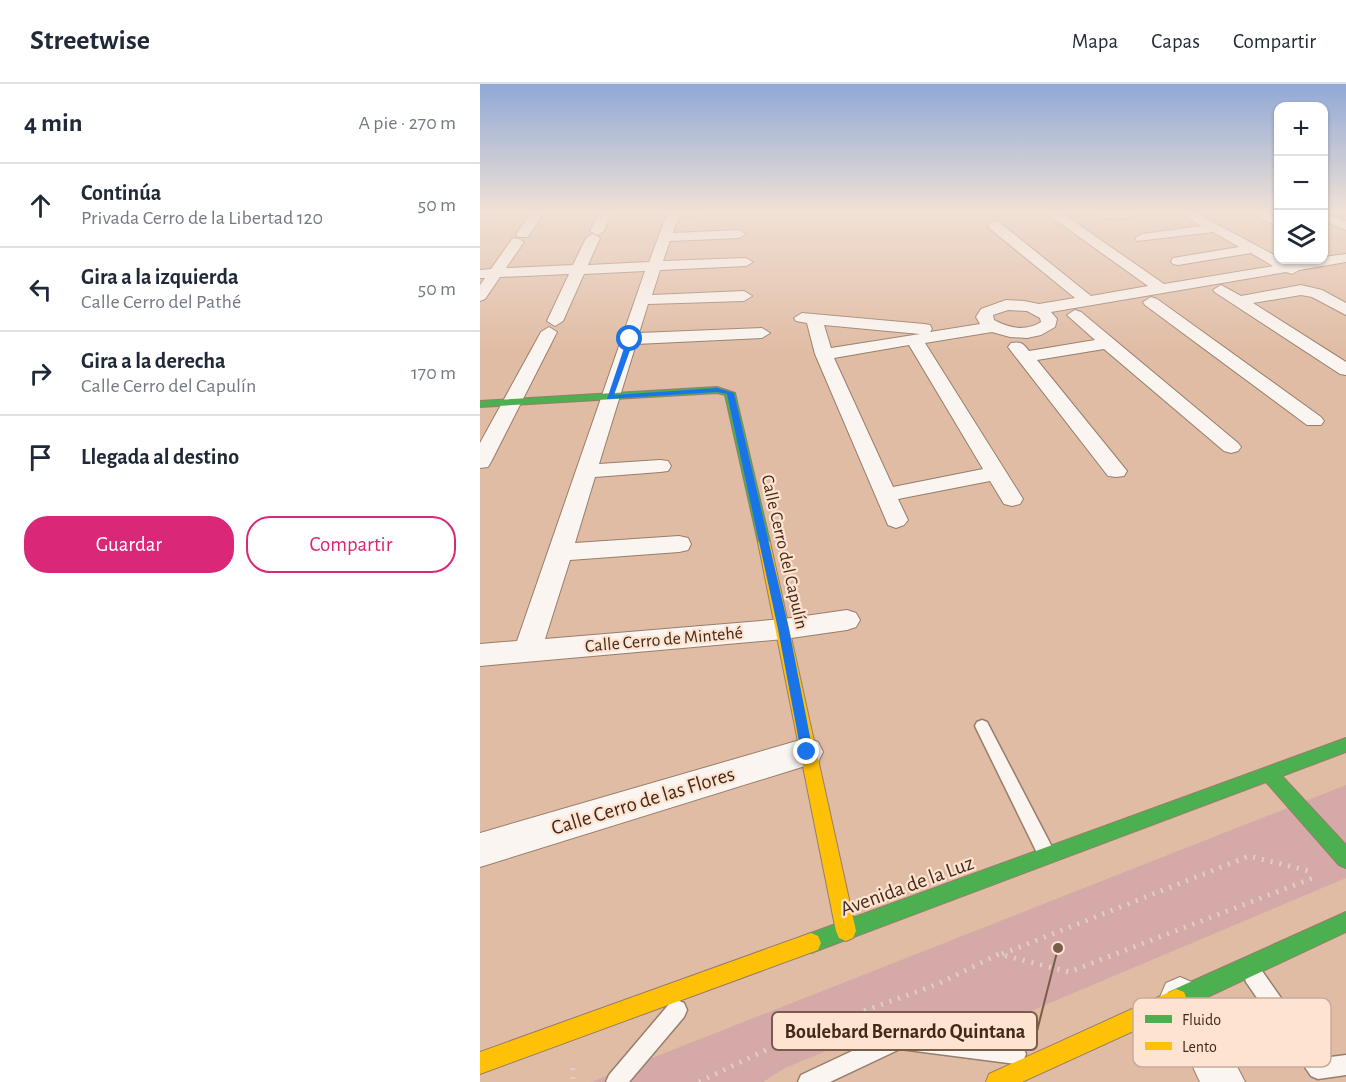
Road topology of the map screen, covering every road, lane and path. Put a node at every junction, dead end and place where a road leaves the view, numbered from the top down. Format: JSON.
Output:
{"nodes":[{"id":1,"x":502,"y":258,"type":"edge"},
{"id":2,"x":584,"y":258,"type":"edge"},
{"id":3,"x":657,"y":258,"type":"edge"},
{"id":4,"x":1035,"y":258,"type":"edge"},
{"id":5,"x":1109,"y":258,"type":"edge"},
{"id":6,"x":1198,"y":258,"type":"edge"},
{"id":7,"x":1268,"y":258,"type":"edge"},
{"id":8,"x":1344,"y":258,"type":"edge"},
{"id":9,"x":1178,"y":261,"type":"dead end"},
{"id":10,"x":746,"y":262,"type":"dead end"},
{"id":11,"x":654,"y":266,"type":"junction"},
{"id":12,"x":1346,"y":268,"type":"edge"},
{"id":13,"x":579,"y":269,"type":"junction"},
{"id":14,"x":1293,"y":271,"type":"junction"},
{"id":15,"x":487,"y":274,"type":"edge"},
{"id":16,"x":1221,"y":290,"type":"junction"},
{"id":17,"x":480,"y":296,"type":"edge"},
{"id":18,"x":744,"y":296,"type":"dead end"},
{"id":19,"x":1157,"y":296,"type":"junction"},
{"id":20,"x":642,"y":300,"type":"junction"},
{"id":21,"x":1088,"y":300,"type":"junction"},
{"id":22,"x":1240,"y":302,"type":"junction"},
{"id":23,"x":1346,"y":310,"type":"edge"},
{"id":24,"x":1044,"y":314,"type":"junction"},
{"id":25,"x":1075,"y":315,"type":"junction"},
{"id":26,"x":992,"y":327,"type":"junction"},
{"id":27,"x":762,"y":333,"type":"dead end"},
{"id":28,"x":960,"y":333,"type":"junction"},
{"id":29,"x":630,"y":339,"type":"junction"},
{"id":30,"x":915,"y":341,"type":"junction"},
{"id":31,"x":1108,"y":343,"type":"junction"},
{"id":32,"x":824,"y":354,"type":"junction"},
{"id":33,"x":1346,"y":370,"type":"edge"},
{"id":34,"x":610,"y":398,"type":"junction"},
{"id":35,"x":511,"y":402,"type":"junction"},
{"id":36,"x":480,"y":404,"type":"edge"},
{"id":37,"x":1314,"y":421,"type":"dead end"},
{"id":38,"x":1232,"y":447,"type":"dead end"},
{"id":39,"x":480,"y":462,"type":"edge"},
{"id":40,"x":660,"y":466,"type":"dead end"},
{"id":41,"x":586,"y":471,"type":"junction"},
{"id":42,"x":1116,"y":471,"type":"dead end"},
{"id":43,"x":996,"y":473,"type":"junction"},
{"id":44,"x":886,"y":495,"type":"junction"},
{"id":45,"x":1012,"y":499,"type":"dead end"},
{"id":46,"x":896,"y":520,"type":"dead end"},
{"id":47,"x":679,"y":544,"type":"dead end"},
{"id":48,"x":560,"y":552,"type":"junction"},
{"id":49,"x":847,"y":620,"type":"dead end"},
{"id":50,"x":784,"y":629,"type":"junction"},
{"id":51,"x":527,"y":652,"type":"junction"},
{"id":52,"x":480,"y":655,"type":"edge"},
{"id":53,"x":982,"y":726,"type":"dead end"},
{"id":54,"x":1346,"y":745,"type":"edge"},
{"id":55,"x":807,"y":752,"type":"junction"},
{"id":56,"x":1268,"y":773,"type":"junction"},
{"id":57,"x":480,"y":850,"type":"edge"},
{"id":58,"x":1048,"y":857,"type":"junction"},
{"id":59,"x":1346,"y":859,"type":"edge"},
{"id":60,"x":1346,"y":922,"type":"edge"},
{"id":61,"x":846,"y":931,"type":"junction"},
{"id":62,"x":996,"y":956,"type":"junction"},
{"id":63,"x":1248,"y":967,"type":"junction"},
{"id":64,"x":699,"y":983,"type":"junction"},
{"id":65,"x":1180,"y":997,"type":"edge"},
{"id":66,"x":1269,"y":998,"type":"edge"},
{"id":67,"x":1133,"y":1019,"type":"edge"},
{"id":68,"x":1049,"y":1058,"type":"junction"},
{"id":69,"x":480,"y":1063,"type":"edge"},
{"id":70,"x":1346,"y":1065,"type":"edge"},
{"id":71,"x":1215,"y":1067,"type":"edge"},
{"id":72,"x":1317,"y":1067,"type":"edge"},
{"id":73,"x":616,"y":1082,"type":"edge"},
{"id":74,"x":699,"y":1082,"type":"edge"},
{"id":75,"x":808,"y":1082,"type":"edge"},
{"id":76,"x":997,"y":1082,"type":"edge"},
{"id":77,"x":1223,"y":1082,"type":"edge"}],
"edges":[{"from":1,"to":15,"type":"street"},
{"from":2,"to":13,"type":"street"},
{"from":3,"to":11,"type":"street"},
{"from":4,"to":21,"type":"street"},
{"from":5,"to":19,"type":"street"},
{"from":6,"to":9,"type":"street"},
{"from":7,"to":14,"type":"street"},
{"from":8,"to":14,"type":"street"},
{"from":10,"to":11,"type":"street"},
{"from":11,"to":13,"type":"street"},
{"from":11,"to":20,"type":"street"},
{"from":12,"to":14,"type":"street"},
{"from":13,"to":15,"type":"street"},
{"from":13,"to":35,"type":"street"},
{"from":14,"to":16,"type":"street"},
{"from":14,"to":19,"type":"street"},
{"from":15,"to":17,"type":"street"},
{"from":16,"to":19,"type":"street"},
{"from":16,"to":22,"type":"street"},
{"from":18,"to":20,"type":"street"},
{"from":19,"to":21,"type":"street"},
{"from":19,"to":25,"type":"street"},
{"from":19,"to":37,"type":"street"},
{"from":20,"to":29,"type":"street"},
{"from":21,"to":24,"type":"street"},
{"from":22,"to":23,"type":"street"},
{"from":22,"to":33,"type":"street"},
{"from":24,"to":25,"type":"street"},
{"from":24,"to":26,"type":"street"},
{"from":24,"to":26,"type":"street"},
{"from":25,"to":31,"type":"street"},
{"from":26,"to":28,"type":"street"},
{"from":27,"to":29,"type":"street"},
{"from":28,"to":30,"type":"street"},
{"from":28,"to":32,"type":"street"},
{"from":29,"to":34,"type":"street"},
{"from":30,"to":32,"type":"street"},
{"from":30,"to":43,"type":"street"},
{"from":31,"to":38,"type":"street"},
{"from":31,"to":42,"type":"street"},
{"from":32,"to":44,"type":"street"},
{"from":34,"to":35,"type":"street"},
{"from":34,"to":41,"type":"street"},
{"from":34,"to":50,"type":"street","name":"Calle Cerro del Capulín"},
{"from":35,"to":36,"type":"street"},
{"from":35,"to":39,"type":"street"},
{"from":40,"to":41,"type":"street"},
{"from":41,"to":48,"type":"street"},
{"from":43,"to":44,"type":"street"},
{"from":43,"to":45,"type":"street"},
{"from":44,"to":46,"type":"street"},
{"from":47,"to":48,"type":"street"},
{"from":48,"to":51,"type":"street"},
{"from":49,"to":50,"type":"street","name":"Calle Cerro de Mintehé"},
{"from":50,"to":51,"type":"street","name":"Calle Cerro de Mintehé"},
{"from":50,"to":55,"type":"street","name":"Calle Cerro del Capulín"},
{"from":51,"to":52,"type":"street","name":"Calle Cerro de Mintehé"},
{"from":53,"to":58,"type":"lane"},
{"from":54,"to":56,"type":"street","name":"Avenida de la Luz"},
{"from":55,"to":57,"type":"street","name":"Calle Cerro de las Flores"},
{"from":55,"to":61,"type":"street","name":"Calle Cerro del Capulín"},
{"from":56,"to":58,"type":"street","name":"Avenida de la Luz"},
{"from":56,"to":59,"type":"street"},
{"from":58,"to":61,"type":"street","name":"Avenida de la Luz"},
{"from":60,"to":63,"type":"street"},
{"from":61,"to":64,"type":"street","name":"Avenida de la Luz"},
{"from":62,"to":62,"type":"path"},
{"from":62,"to":74,"type":"path"},
{"from":63,"to":65,"type":"street"},
{"from":63,"to":66,"type":"lane"},
{"from":64,"to":69,"type":"street","name":"Avenida de la Luz"},
{"from":64,"to":73,"type":"lane"},
{"from":67,"to":68,"type":"street"},
{"from":68,"to":75,"type":"lane"},
{"from":68,"to":76,"type":"street"},
{"from":70,"to":72,"type":"lane"},
{"from":71,"to":77,"type":"street"}]}
